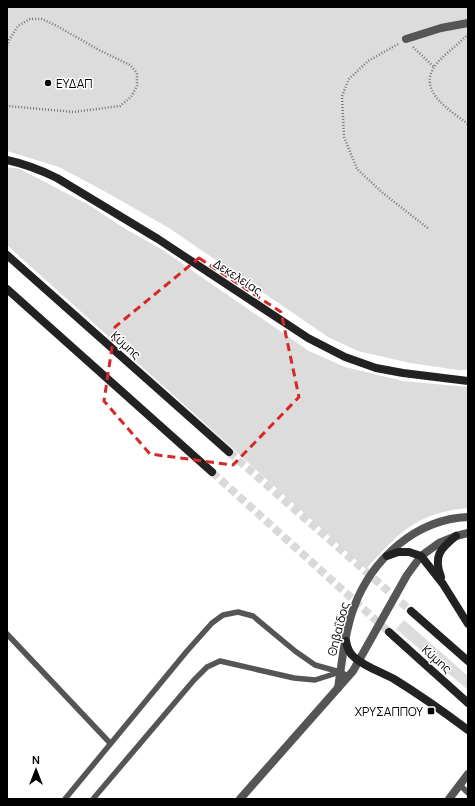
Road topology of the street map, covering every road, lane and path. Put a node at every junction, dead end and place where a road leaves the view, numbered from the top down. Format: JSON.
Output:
{"nodes":[{"id":1,"x":468,"y":23,"type":"edge"},
{"id":2,"x":468,"y":34,"type":"edge"},
{"id":3,"x":406,"y":39,"type":"junction"},
{"id":4,"x":7,"y":46,"type":"edge"},
{"id":5,"x":434,"y":68,"type":"junction"},
{"id":6,"x":7,"y":106,"type":"edge"},
{"id":7,"x":468,"y":124,"type":"edge"},
{"id":8,"x":7,"y":160,"type":"edge"},
{"id":9,"x":429,"y":229,"type":"dead end"},
{"id":10,"x":7,"y":255,"type":"edge"},
{"id":11,"x":7,"y":289,"type":"edge"},
{"id":12,"x":468,"y":381,"type":"edge"},
{"id":13,"x":229,"y":452,"type":"tunnel mouth"},
{"id":14,"x":212,"y":472,"type":"tunnel mouth"},
{"id":15,"x":468,"y":517,"type":"edge"},
{"id":16,"x":468,"y":533,"type":"edge"},
{"id":17,"x":456,"y":536,"type":"junction"},
{"id":18,"x":387,"y":556,"type":"junction"},
{"id":19,"x":421,"y":556,"type":"junction"},
{"id":20,"x":443,"y":584,"type":"junction"},
{"id":21,"x":410,"y":611,"type":"tunnel mouth"},
{"id":22,"x":468,"y":624,"type":"edge"},
{"id":23,"x":389,"y":632,"type":"tunnel mouth"},
{"id":24,"x":7,"y":634,"type":"edge"},
{"id":25,"x":346,"y":641,"type":"junction"},
{"id":26,"x":359,"y":661,"type":"junction"},
{"id":27,"x":468,"y":661,"type":"edge"},
{"id":28,"x":340,"y":672,"type":"junction"},
{"id":29,"x":348,"y":676,"type":"junction"},
{"id":30,"x":338,"y":689,"type":"junction"},
{"id":31,"x":468,"y":703,"type":"edge"},
{"id":32,"x":468,"y":730,"type":"edge"},
{"id":33,"x":110,"y":743,"type":"junction"},
{"id":34,"x":468,"y":774,"type":"edge"},
{"id":35,"x":460,"y":785,"type":"junction"},
{"id":36,"x":468,"y":793,"type":"edge"},
{"id":37,"x":65,"y":799,"type":"edge"},
{"id":38,"x":93,"y":799,"type":"edge"},
{"id":39,"x":240,"y":799,"type":"edge"},
{"id":40,"x":449,"y":799,"type":"edge"}],
"edges":[{"from":1,"to":3,"type":"street"},
{"from":2,"to":5,"type":"path"},
{"from":3,"to":5,"type":"path"},
{"from":3,"to":9,"type":"path"},
{"from":4,"to":6,"type":"path"},
{"from":5,"to":7,"type":"path"},
{"from":8,"to":12,"type":"main road","name":"Δεκελείας"},
{"from":10,"to":13,"type":"main road","name":"Κύμης"},
{"from":11,"to":14,"type":"main road"},
{"from":15,"to":18,"type":"street","name":"Θηβαΐδος"},
{"from":16,"to":17,"type":"street"},
{"from":17,"to":19,"type":"street"},
{"from":17,"to":20,"type":"main road"},
{"from":18,"to":19,"type":"main road"},
{"from":18,"to":25,"type":"street","name":"Θηβαΐδος"},
{"from":19,"to":20,"type":"main road"},
{"from":19,"to":26,"type":"street"},
{"from":20,"to":22,"type":"main road"},
{"from":21,"to":27,"type":"main road","name":"Κύμης"},
{"from":23,"to":31,"type":"main road","name":"Κύμης"},
{"from":24,"to":33,"type":"lane"},
{"from":25,"to":26,"type":"main road"},
{"from":25,"to":28,"type":"street","name":"Θηβαΐδος"},
{"from":26,"to":29,"type":"street"},
{"from":26,"to":32,"type":"main road"},
{"from":28,"to":29,"type":"lane"},
{"from":28,"to":30,"type":"street","name":"Θηβαΐδος"},
{"from":28,"to":33,"type":"lane"},
{"from":28,"to":38,"type":"lane"},
{"from":29,"to":30,"type":"street"},
{"from":30,"to":39,"type":"street"},
{"from":33,"to":37,"type":"lane"},
{"from":34,"to":35,"type":"street"},
{"from":35,"to":36,"type":"lane"},
{"from":35,"to":40,"type":"street"}]}
